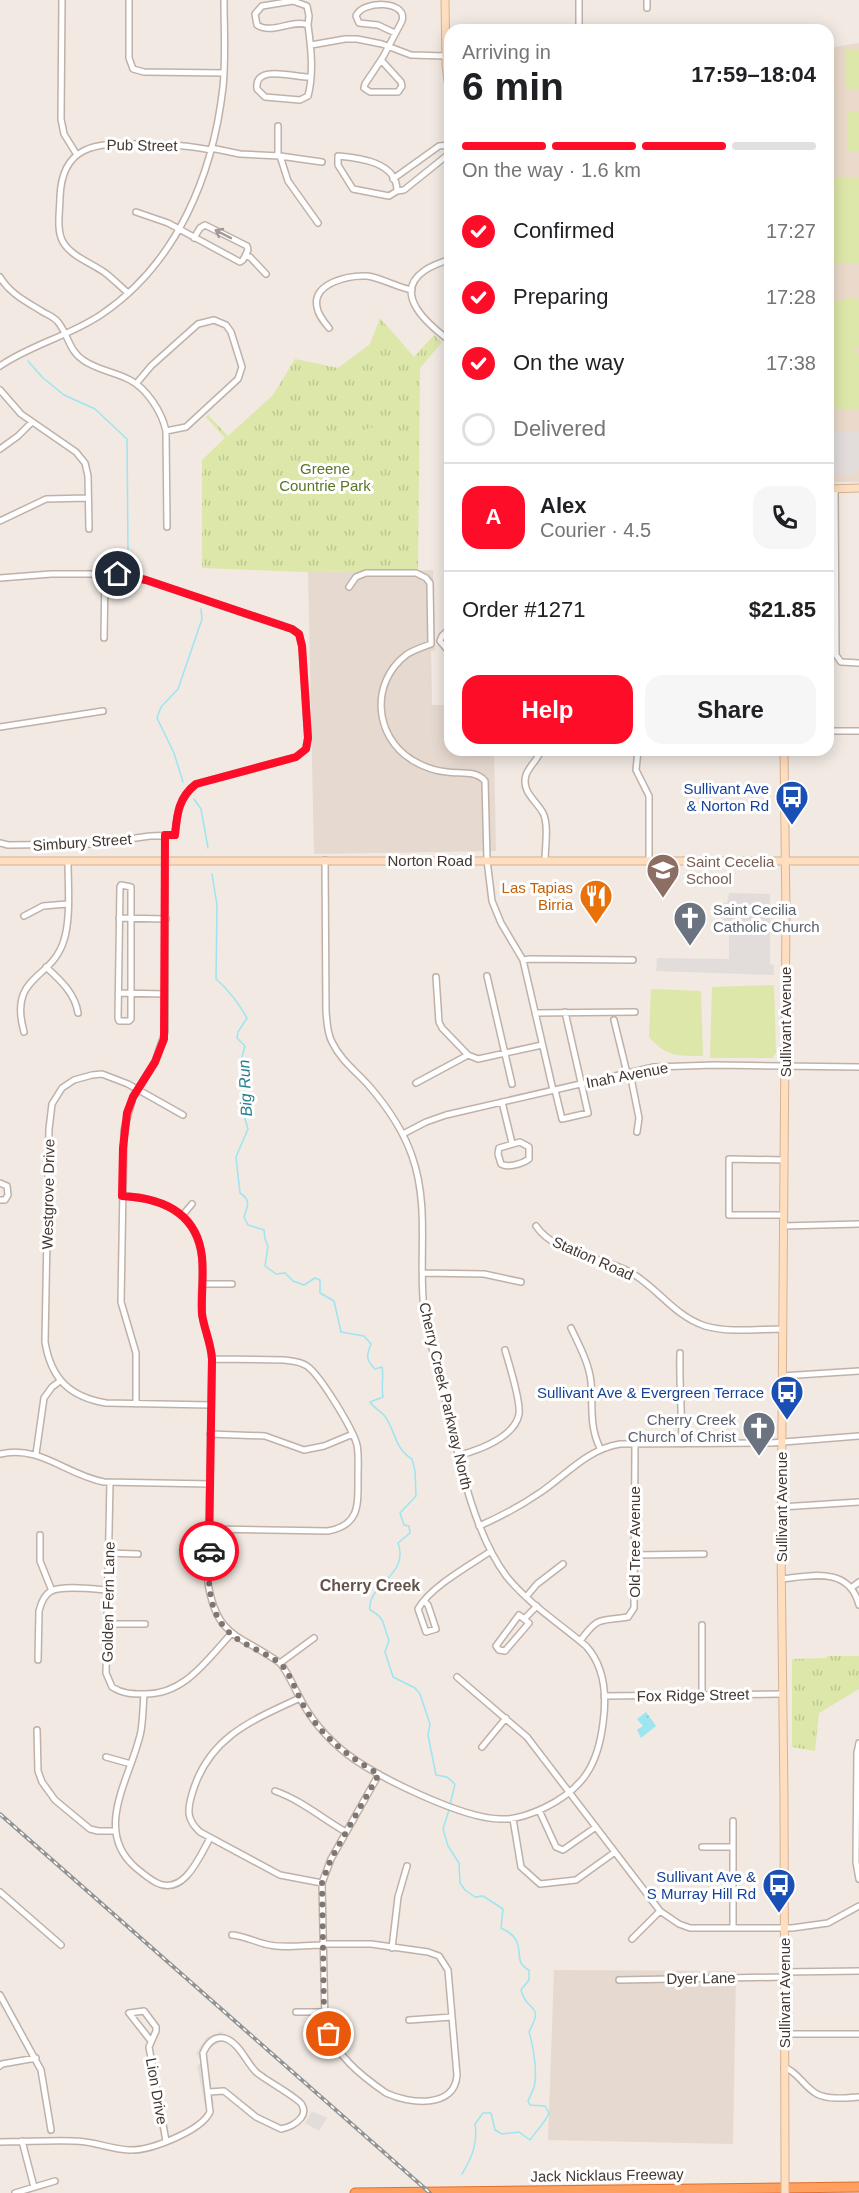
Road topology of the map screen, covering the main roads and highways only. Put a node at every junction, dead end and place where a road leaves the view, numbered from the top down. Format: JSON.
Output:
{"nodes":[{"id":1,"x":859,"y":2187,"type":"edge"},
{"id":2,"x":355,"y":2193,"type":"edge"}],
"edges":[{"from":1,"to":2,"type":"highway","name":"Jack Nicklaus Freeway"}]}
